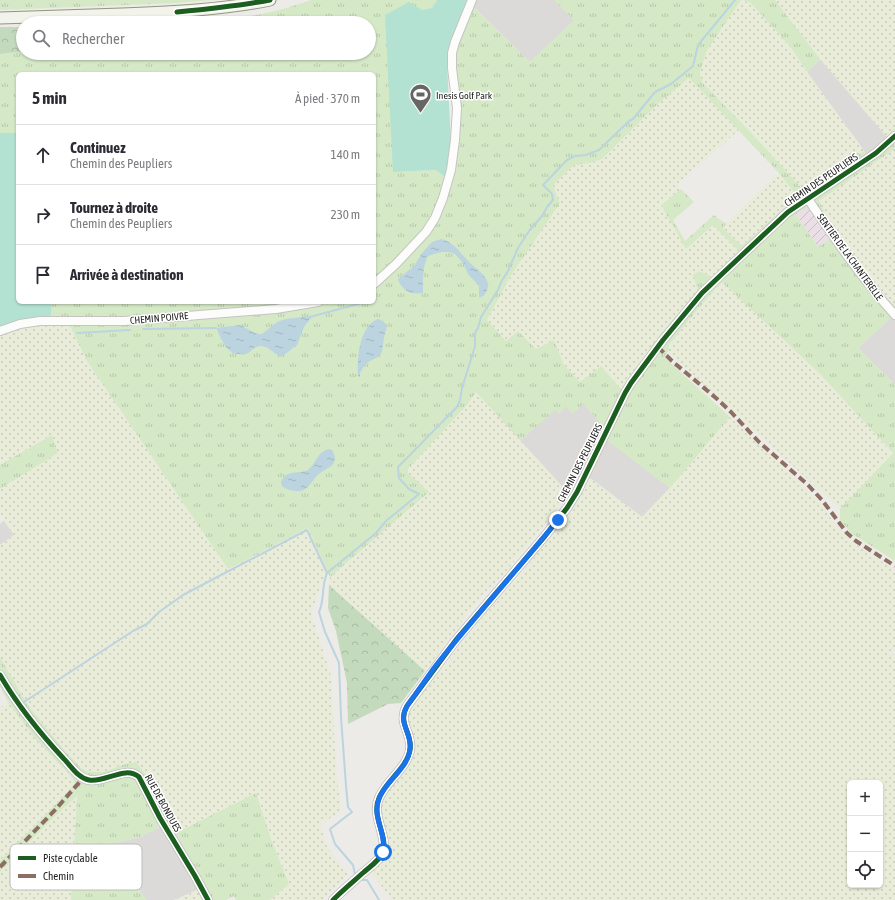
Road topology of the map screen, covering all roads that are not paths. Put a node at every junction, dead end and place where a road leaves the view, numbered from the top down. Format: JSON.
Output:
{"nodes":[{"id":1,"x":270,"y":0,"type":"edge"},
{"id":2,"x":472,"y":0,"type":"edge"},
{"id":3,"x":59,"y":16,"type":"edge"},
{"id":4,"x":16,"y":17,"type":"edge"},
{"id":5,"x":0,"y":18,"type":"edge"},
{"id":6,"x":895,"y":136,"type":"edge"},
{"id":7,"x":808,"y":199,"type":"junction"},
{"id":8,"x":376,"y":282,"type":"edge"},
{"id":9,"x":306,"y":304,"type":"edge"},
{"id":10,"x":895,"y":315,"type":"edge"},
{"id":11,"x":0,"y":331,"type":"edge"},
{"id":12,"x":0,"y":675,"type":"edge"},
{"id":13,"x":208,"y":900,"type":"edge"},
{"id":14,"x":333,"y":900,"type":"edge"}],
"edges":[{"from":1,"to":3,"type":"main road"},
{"from":2,"to":8,"type":"street"},
{"from":4,"to":5,"type":"main road"},
{"from":6,"to":7,"type":"street","name":"CHEMIN DES PEUPLIERS"},
{"from":7,"to":10,"type":"street","name":"SENTIER DE LA CHANTERELLE"},
{"from":7,"to":14,"type":"street","name":"CHEMIN DES PEUPLIERS"},
{"from":9,"to":11,"type":"street","name":"CHEMIN POIVRE"},
{"from":12,"to":13,"type":"street","name":"RUE DE BONDUES"}]}
